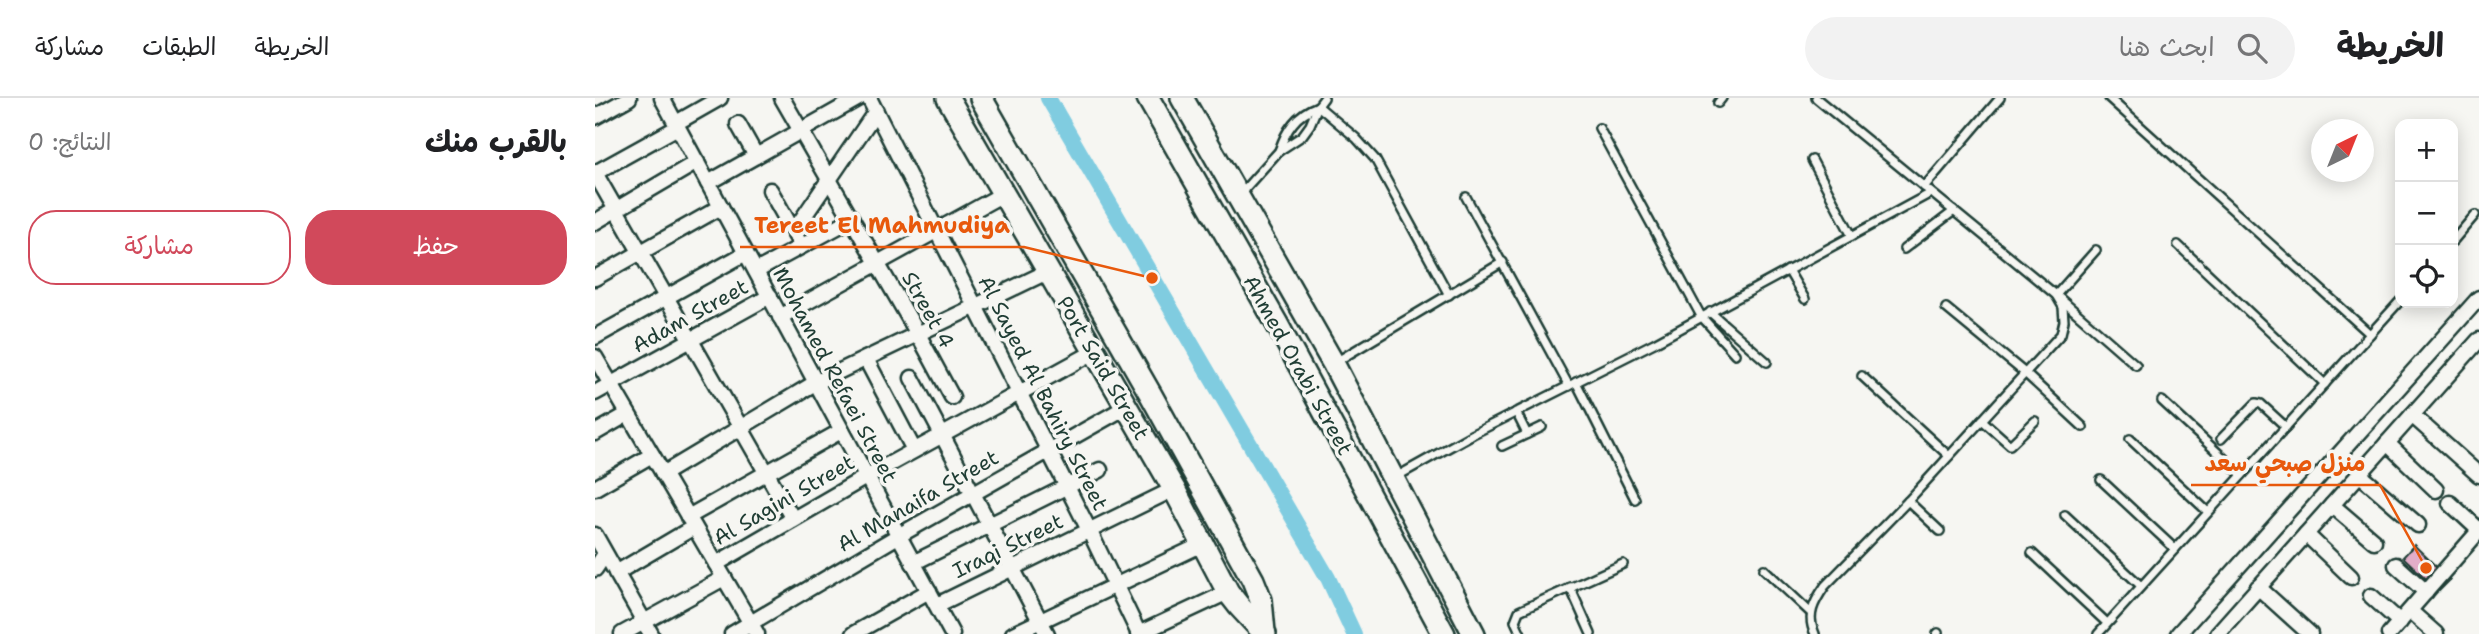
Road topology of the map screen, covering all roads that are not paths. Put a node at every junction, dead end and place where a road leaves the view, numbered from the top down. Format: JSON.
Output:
{"nodes":[{"id":1,"x":629,"y":98,"type":"edge"},
{"id":2,"x":662,"y":98,"type":"edge"},
{"id":3,"x":720,"y":98,"type":"edge"},
{"id":4,"x":782,"y":98,"type":"edge"},
{"id":5,"x":859,"y":98,"type":"edge"},
{"id":6,"x":948,"y":98,"type":"edge"},
{"id":7,"x":981,"y":98,"type":"edge"},
{"id":8,"x":1148,"y":98,"type":"edge"},
{"id":9,"x":1182,"y":98,"type":"edge"},
{"id":10,"x":1324,"y":98,"type":"edge"},
{"id":11,"x":1816,"y":98,"type":"edge"},
{"id":12,"x":2000,"y":98,"type":"edge"},
{"id":13,"x":2109,"y":98,"type":"edge"},
{"id":14,"x":873,"y":105,"type":"edge"},
{"id":15,"x":1318,"y":106,"type":"junction"},
{"id":16,"x":595,"y":117,"type":"edge"},
{"id":17,"x":738,"y":124,"type":"dead end"},
{"id":18,"x":677,"y":125,"type":"junction"},
{"id":19,"x":1599,"y":128,"type":"dead end"},
{"id":20,"x":801,"y":131,"type":"junction"},
{"id":21,"x":1279,"y":151,"type":"junction"},
{"id":22,"x":756,"y":156,"type":"junction"},
{"id":23,"x":1812,"y":160,"type":"dead end"},
{"id":24,"x":697,"y":162,"type":"junction"},
{"id":25,"x":595,"y":173,"type":"edge"},
{"id":26,"x":829,"y":179,"type":"junction"},
{"id":27,"x":709,"y":183,"type":"junction"},
{"id":28,"x":1924,"y":187,"type":"junction"},
{"id":29,"x":771,"y":190,"type":"dead end"},
{"id":30,"x":1931,"y":193,"type":"junction"},
{"id":31,"x":1003,"y":194,"type":"junction"},
{"id":32,"x":1238,"y":196,"type":"junction"},
{"id":33,"x":1466,"y":197,"type":"dead end"},
{"id":34,"x":721,"y":207,"type":"junction"},
{"id":35,"x":616,"y":209,"type":"junction"},
{"id":36,"x":1954,"y":211,"type":"junction"},
{"id":37,"x":2475,"y":215,"type":"dead end"},
{"id":38,"x":852,"y":219,"type":"junction"},
{"id":39,"x":595,"y":222,"type":"edge"},
{"id":40,"x":937,"y":230,"type":"junction"},
{"id":41,"x":794,"y":231,"type":"junction"},
{"id":42,"x":2458,"y":235,"type":"edge"},
{"id":43,"x":1852,"y":236,"type":"junction"},
{"id":44,"x":2178,"y":245,"type":"dead end"},
{"id":45,"x":802,"y":246,"type":"junction"},
{"id":46,"x":1904,"y":249,"type":"dead end"},
{"id":47,"x":2096,"y":250,"type":"dead end"},
{"id":48,"x":640,"y":252,"type":"junction"},
{"id":49,"x":746,"y":253,"type":"junction"},
{"id":50,"x":1503,"y":262,"type":"junction"},
{"id":51,"x":878,"y":263,"type":"junction"},
{"id":52,"x":1788,"y":270,"type":"junction"},
{"id":53,"x":756,"y":271,"type":"junction"},
{"id":54,"x":1047,"y":272,"type":"junction"},
{"id":55,"x":595,"y":278,"type":"edge"},
{"id":56,"x":1449,"y":295,"type":"junction"},
{"id":57,"x":2056,"y":295,"type":"junction"},
{"id":58,"x":770,"y":296,"type":"junction"},
{"id":59,"x":666,"y":298,"type":"junction"},
{"id":60,"x":2479,"y":298,"type":"edge"},
{"id":61,"x":1805,"y":299,"type":"dead end"},
{"id":62,"x":976,"y":306,"type":"junction"},
{"id":63,"x":2395,"y":306,"type":"edge"},
{"id":64,"x":1946,"y":308,"type":"dead end"},
{"id":65,"x":1710,"y":312,"type":"junction"},
{"id":66,"x":1701,"y":316,"type":"junction"},
{"id":67,"x":780,"y":317,"type":"junction"},
{"id":68,"x":918,"y":334,"type":"junction"},
{"id":69,"x":2370,"y":334,"type":"junction"},
{"id":70,"x":595,"y":337,"type":"edge"},
{"id":71,"x":690,"y":340,"type":"junction"},
{"id":72,"x":2479,"y":340,"type":"edge"},
{"id":73,"x":1094,"y":352,"type":"junction"},
{"id":74,"x":1735,"y":355,"type":"dead end"},
{"id":75,"x":595,"y":357,"type":"edge"},
{"id":76,"x":866,"y":359,"type":"junction"},
{"id":77,"x":1767,"y":362,"type":"dead end"},
{"id":78,"x":1333,"y":363,"type":"junction"},
{"id":79,"x":2136,"y":366,"type":"dead end"},
{"id":80,"x":2026,"y":374,"type":"junction"},
{"id":81,"x":1862,"y":376,"type":"dead end"},
{"id":82,"x":912,"y":378,"type":"dead end"},
{"id":83,"x":815,"y":383,"type":"junction"},
{"id":84,"x":611,"y":384,"type":"junction"},
{"id":85,"x":1572,"y":384,"type":"junction"},
{"id":86,"x":2325,"y":384,"type":"junction"},
{"id":87,"x":595,"y":393,"type":"edge"},
{"id":88,"x":1019,"y":393,"type":"junction"},
{"id":89,"x":952,"y":397,"type":"dead end"},
{"id":90,"x":2162,"y":401,"type":"dead end"},
{"id":91,"x":1126,"y":407,"type":"junction"},
{"id":92,"x":1516,"y":412,"type":"junction"},
{"id":93,"x":628,"y":414,"type":"junction"},
{"id":94,"x":2412,"y":415,"type":"junction"},
{"id":95,"x":1982,"y":421,"type":"junction"},
{"id":96,"x":2035,"y":421,"type":"dead end"},
{"id":97,"x":1542,"y":427,"type":"dead end"},
{"id":98,"x":2083,"y":427,"type":"dead end"},
{"id":99,"x":2285,"y":427,"type":"junction"},
{"id":100,"x":740,"y":428,"type":"junction"},
{"id":101,"x":841,"y":431,"type":"junction"},
{"id":102,"x":595,"y":433,"type":"edge"},
{"id":103,"x":1527,"y":434,"type":"junction"},
{"id":104,"x":941,"y":435,"type":"junction"},
{"id":105,"x":2130,"y":439,"type":"dead end"},
{"id":106,"x":2221,"y":439,"type":"dead end"},
{"id":107,"x":2387,"y":443,"type":"junction"},
{"id":108,"x":1502,"y":446,"type":"dead end"},
{"id":109,"x":914,"y":450,"type":"junction"},
{"id":110,"x":1048,"y":451,"type":"junction"},
{"id":111,"x":652,"y":455,"type":"junction"},
{"id":112,"x":1949,"y":456,"type":"junction"},
{"id":113,"x":1100,"y":470,"type":"dead end"},
{"id":114,"x":766,"y":473,"type":"junction"},
{"id":115,"x":663,"y":474,"type":"junction"},
{"id":116,"x":2359,"y":474,"type":"junction"},
{"id":117,"x":2242,"y":475,"type":"junction"},
{"id":118,"x":2479,"y":475,"type":"edge"},
{"id":119,"x":866,"y":477,"type":"junction"},
{"id":120,"x":1394,"y":478,"type":"junction"},
{"id":121,"x":2101,"y":480,"type":"dead end"},
{"id":122,"x":1066,"y":487,"type":"junction"},
{"id":123,"x":595,"y":488,"type":"edge"},
{"id":124,"x":1174,"y":489,"type":"junction"},
{"id":125,"x":2436,"y":490,"type":"dead end"},
{"id":126,"x":972,"y":494,"type":"junction"},
{"id":127,"x":1635,"y":499,"type":"dead end"},
{"id":128,"x":1908,"y":500,"type":"junction"},
{"id":129,"x":2450,"y":503,"type":"dead end"},
{"id":130,"x":2332,"y":505,"type":"junction"},
{"id":131,"x":2208,"y":512,"type":"junction"},
{"id":132,"x":2064,"y":515,"type":"dead end"},
{"id":133,"x":793,"y":519,"type":"junction"},
{"id":134,"x":691,"y":522,"type":"junction"},
{"id":135,"x":989,"y":526,"type":"junction"},
{"id":136,"x":2418,"y":526,"type":"dead end"},
{"id":137,"x":1089,"y":530,"type":"junction"},
{"id":138,"x":2479,"y":530,"type":"edge"},
{"id":139,"x":1940,"y":531,"type":"dead end"},
{"id":140,"x":2306,"y":534,"type":"junction"},
{"id":141,"x":595,"y":535,"type":"edge"},
{"id":142,"x":898,"y":536,"type":"junction"},
{"id":143,"x":2374,"y":541,"type":"dead end"},
{"id":144,"x":1203,"y":544,"type":"junction"},
{"id":145,"x":2175,"y":548,"type":"junction"},
{"id":146,"x":2032,"y":553,"type":"dead end"},
{"id":147,"x":605,"y":554,"type":"junction"},
{"id":148,"x":716,"y":564,"type":"junction"},
{"id":149,"x":913,"y":564,"type":"junction"},
{"id":150,"x":1623,"y":564,"type":"dead end"},
{"id":151,"x":2396,"y":565,"type":"dead end"},
{"id":152,"x":1012,"y":568,"type":"junction"},
{"id":153,"x":595,"y":569,"type":"edge"},
{"id":154,"x":1764,"y":569,"type":"dead end"},
{"id":155,"x":616,"y":573,"type":"junction"},
{"id":156,"x":2351,"y":577,"type":"dead end"},
{"id":157,"x":724,"y":578,"type":"junction"},
{"id":158,"x":1116,"y":584,"type":"junction"},
{"id":159,"x":2141,"y":586,"type":"junction"},
{"id":160,"x":1570,"y":587,"type":"junction"},
{"id":161,"x":2258,"y":587,"type":"junction"},
{"id":162,"x":929,"y":591,"type":"junction"},
{"id":163,"x":1228,"y":592,"type":"junction"},
{"id":164,"x":2426,"y":592,"type":"junction"},
{"id":165,"x":2371,"y":596,"type":"dead end"},
{"id":166,"x":937,"y":605,"type":"junction"},
{"id":167,"x":1811,"y":613,"type":"junction"},
{"id":168,"x":2405,"y":616,"type":"junction"},
{"id":169,"x":2107,"y":623,"type":"junction"},
{"id":170,"x":1043,"y":627,"type":"edge"},
{"id":171,"x":647,"y":628,"type":"edge"},
{"id":172,"x":753,"y":629,"type":"edge"},
{"id":173,"x":855,"y":633,"type":"edge"},
{"id":174,"x":1263,"y":633,"type":"edge"},
{"id":175,"x":622,"y":634,"type":"edge"},
{"id":176,"x":732,"y":634,"type":"edge"},
{"id":177,"x":952,"y":634,"type":"edge"},
{"id":178,"x":1013,"y":634,"type":"edge"},
{"id":179,"x":1139,"y":634,"type":"edge"},
{"id":180,"x":1444,"y":634,"type":"edge"},
{"id":181,"x":1474,"y":634,"type":"edge"},
{"id":182,"x":1521,"y":634,"type":"edge"},
{"id":183,"x":1591,"y":634,"type":"edge"},
{"id":184,"x":1815,"y":634,"type":"edge"},
{"id":185,"x":2098,"y":634,"type":"edge"},
{"id":186,"x":2178,"y":634,"type":"edge"},
{"id":187,"x":2217,"y":634,"type":"edge"},
{"id":188,"x":2310,"y":634,"type":"edge"},
{"id":189,"x":2389,"y":634,"type":"edge"},
{"id":190,"x":2435,"y":634,"type":"edge"}],
"edges":[{"from":1,"to":16,"type":"street"},
{"from":2,"to":18,"type":"street","name":"Mohamed Refaei Street"},
{"from":3,"to":18,"type":"street"},
{"from":4,"to":20,"type":"street","name":"Street 4"},
{"from":5,"to":20,"type":"street"},
{"from":6,"to":31,"type":"main road","name":"Port Said Street"},
{"from":7,"to":174,"type":"main road","name":"Port Said Street"},
{"from":8,"to":180,"type":"main road","name":"Ahmed Orabi Street"},
{"from":9,"to":32,"type":"main road","name":"Ahmed Orabi Street"},
{"from":10,"to":15,"type":"lane"},
{"from":11,"to":28,"type":"lane"},
{"from":12,"to":28,"type":"lane"},
{"from":13,"to":69,"type":"lane"},
{"from":14,"to":26,"type":"street"},
{"from":14,"to":40,"type":"street","name":"Al Sayed Al Bahiry Street"},
{"from":15,"to":21,"type":"lane"},
{"from":15,"to":21,"type":"lane"},
{"from":15,"to":56,"type":"lane"},
{"from":17,"to":22,"type":"street"},
{"from":18,"to":24,"type":"street","name":"Mohamed Refaei Street"},
{"from":18,"to":25,"type":"street"},
{"from":19,"to":66,"type":"lane"},
{"from":20,"to":22,"type":"street"},
{"from":20,"to":26,"type":"street","name":"Street 4"},
{"from":21,"to":32,"type":"lane"},
{"from":22,"to":27,"type":"street"},
{"from":23,"to":43,"type":"lane"},
{"from":24,"to":27,"type":"street","name":"Mohamed Refaei Street"},
{"from":24,"to":35,"type":"street"},
{"from":25,"to":35,"type":"street"},
{"from":26,"to":38,"type":"street","name":"Street 4"},
{"from":26,"to":41,"type":"street"},
{"from":27,"to":34,"type":"street","name":"Mohamed Refaei Street"},
{"from":28,"to":30,"type":"lane"},
{"from":29,"to":41,"type":"street"},
{"from":30,"to":36,"type":"lane"},
{"from":30,"to":43,"type":"lane"},
{"from":31,"to":40,"type":"street"},
{"from":31,"to":54,"type":"main road","name":"Port Said Street"},
{"from":32,"to":78,"type":"main road","name":"Ahmed Orabi Street"},
{"from":33,"to":50,"type":"lane"},
{"from":34,"to":48,"type":"street"},
{"from":34,"to":49,"type":"street","name":"Mohamed Refaei Street"},
{"from":35,"to":39,"type":"street"},
{"from":35,"to":48,"type":"street"},
{"from":36,"to":46,"type":"lane"},
{"from":36,"to":57,"type":"lane"},
{"from":37,"to":42,"type":"lane"},
{"from":38,"to":45,"type":"street"},
{"from":38,"to":51,"type":"street","name":"Street 4"},
{"from":40,"to":51,"type":"street"},
{"from":40,"to":62,"type":"street","name":"Al Sayed Al Bahiry Street"},
{"from":41,"to":45,"type":"street"},
{"from":43,"to":52,"type":"lane"},
{"from":44,"to":86,"type":"lane"},
{"from":45,"to":53,"type":"street"},
{"from":47,"to":57,"type":"lane"},
{"from":48,"to":55,"type":"street"},
{"from":48,"to":59,"type":"street"},
{"from":49,"to":53,"type":"street","name":"Mohamed Refaei Street"},
{"from":49,"to":59,"type":"street"},
{"from":50,"to":56,"type":"lane"},
{"from":50,"to":85,"type":"lane"},
{"from":51,"to":67,"type":"street"},
{"from":51,"to":68,"type":"street","name":"Street 4"},
{"from":52,"to":61,"type":"lane"},
{"from":52,"to":65,"type":"lane"},
{"from":53,"to":58,"type":"street","name":"Mohamed Refaei Street"},
{"from":54,"to":62,"type":"street"},
{"from":54,"to":73,"type":"main road","name":"Port Said Street"},
{"from":56,"to":78,"type":"lane"},
{"from":57,"to":79,"type":"lane"},
{"from":57,"to":80,"type":"lane"},
{"from":58,"to":67,"type":"street","name":"Mohamed Refaei Street"},
{"from":58,"to":71,"type":"street","name":"Adam Street"},
{"from":59,"to":70,"type":"street"},
{"from":59,"to":71,"type":"street"},
{"from":60,"to":186,"type":"street"},
{"from":62,"to":68,"type":"street"},
{"from":62,"to":88,"type":"street","name":"Al Sayed Al Bahiry Street"},
{"from":63,"to":69,"type":"lane"},
{"from":64,"to":80,"type":"lane"},
{"from":65,"to":66,"type":"lane"},
{"from":65,"to":77,"type":"lane"},
{"from":66,"to":74,"type":"lane"},
{"from":66,"to":85,"type":"lane"},
{"from":67,"to":83,"type":"street","name":"Mohamed Refaei Street"},
{"from":68,"to":76,"type":"street"},
{"from":68,"to":89,"type":"street","name":"Street 4"},
{"from":69,"to":86,"type":"lane"},
{"from":71,"to":84,"type":"street","name":"Adam Street"},
{"from":71,"to":100,"type":"street"},
{"from":72,"to":94,"type":"street"},
{"from":73,"to":88,"type":"street","name":"Al Sagini Street"},
{"from":73,"to":91,"type":"main road","name":"Port Said Street"},
{"from":75,"to":84,"type":"street"},
{"from":76,"to":83,"type":"street"},
{"from":76,"to":109,"type":"street"},
{"from":78,"to":120,"type":"main road","name":"Ahmed Orabi Street"},
{"from":80,"to":95,"type":"lane"},
{"from":80,"to":98,"type":"lane"},
{"from":81,"to":112,"type":"lane"},
{"from":82,"to":104,"type":"street"},
{"from":83,"to":100,"type":"street"},
{"from":83,"to":101,"type":"street","name":"Mohamed Refaei Street"},
{"from":84,"to":87,"type":"street","name":"Adam Street"},
{"from":84,"to":93,"type":"street"},
{"from":85,"to":92,"type":"lane"},
{"from":85,"to":127,"type":"lane"},
{"from":86,"to":99,"type":"lane"},
{"from":88,"to":104,"type":"street","name":"Al Sagini Street"},
{"from":88,"to":110,"type":"street","name":"Al Sayed Al Bahiry Street"},
{"from":90,"to":117,"type":"lane"},
{"from":91,"to":110,"type":"street","name":"Al Manaifa Street"},
{"from":91,"to":124,"type":"main road","name":"Port Said Street"},
{"from":92,"to":103,"type":"lane"},
{"from":92,"to":120,"type":"lane"},
{"from":93,"to":102,"type":"street"},
{"from":93,"to":111,"type":"street"},
{"from":94,"to":107,"type":"street"},
{"from":94,"to":118,"type":"street"},
{"from":95,"to":96,"type":"lane"},
{"from":95,"to":112,"type":"lane"},
{"from":97,"to":103,"type":"lane"},
{"from":99,"to":106,"type":"lane"},
{"from":99,"to":117,"type":"lane"},
{"from":100,"to":114,"type":"street"},
{"from":100,"to":115,"type":"street"},
{"from":101,"to":114,"type":"street"},
{"from":101,"to":119,"type":"street","name":"Mohamed Refaei Street"},
{"from":103,"to":108,"type":"lane"},
{"from":104,"to":109,"type":"street","name":"Al Sagini Street"},
{"from":104,"to":126,"type":"street"},
{"from":105,"to":131,"type":"lane"},
{"from":107,"to":116,"type":"street"},
{"from":107,"to":125,"type":"street"},
{"from":109,"to":119,"type":"street","name":"Al Sagini Street"},
{"from":110,"to":122,"type":"street","name":"Al Sayed Al Bahiry Street"},
{"from":110,"to":126,"type":"street","name":"Al Manaifa Street"},
{"from":111,"to":115,"type":"street"},
{"from":111,"to":123,"type":"street"},
{"from":112,"to":128,"type":"lane"},
{"from":113,"to":122,"type":"street"},
{"from":114,"to":133,"type":"street"},
{"from":114,"to":134,"type":"street"},
{"from":115,"to":134,"type":"street"},
{"from":116,"to":130,"type":"street"},
{"from":116,"to":136,"type":"street"},
{"from":117,"to":131,"type":"lane"},
{"from":119,"to":133,"type":"street","name":"Al Sagini Street"},
{"from":119,"to":142,"type":"street","name":"Mohamed Refaei Street"},
{"from":120,"to":181,"type":"main road","name":"Ahmed Orabi Street"},
{"from":121,"to":145,"type":"lane"},
{"from":122,"to":135,"type":"street"},
{"from":122,"to":137,"type":"street","name":"Al Sayed Al Bahiry Street"},
{"from":124,"to":137,"type":"street","name":"Iraqi Street"},
{"from":124,"to":144,"type":"main road","name":"Port Said Street"},
{"from":126,"to":135,"type":"street"},
{"from":126,"to":142,"type":"street","name":"Al Manaifa Street"},
{"from":128,"to":139,"type":"lane"},
{"from":128,"to":167,"type":"lane"},
{"from":129,"to":138,"type":"street"},
{"from":130,"to":140,"type":"street"},
{"from":130,"to":143,"type":"street"},
{"from":131,"to":145,"type":"lane"},
{"from":132,"to":159,"type":"lane"},
{"from":133,"to":148,"type":"street","name":"Al Sagini Street"},
{"from":134,"to":148,"type":"street"},
{"from":134,"to":155,"type":"street"},
{"from":135,"to":149,"type":"street"},
{"from":135,"to":152,"type":"street"},
{"from":137,"to":152,"type":"street","name":"Iraqi Street"},
{"from":137,"to":158,"type":"street","name":"Al Sayed Al Bahiry Street"},
{"from":138,"to":164,"type":"street"},
{"from":140,"to":156,"type":"street"},
{"from":140,"to":161,"type":"street"},
{"from":141,"to":147,"type":"street"},
{"from":142,"to":149,"type":"street","name":"Mohamed Refaei Street"},
{"from":142,"to":172,"type":"street","name":"Al Manaifa Street"},
{"from":144,"to":158,"type":"street"},
{"from":144,"to":163,"type":"main road","name":"Port Said Street"},
{"from":145,"to":159,"type":"lane"},
{"from":146,"to":169,"type":"lane"},
{"from":147,"to":153,"type":"street"},
{"from":147,"to":155,"type":"street"},
{"from":148,"to":157,"type":"street"},
{"from":149,"to":162,"type":"street","name":"Mohamed Refaei Street"},
{"from":150,"to":160,"type":"lane"},
{"from":151,"to":164,"type":"street"},
{"from":152,"to":166,"type":"street","name":"Iraqi Street"},
{"from":152,"to":170,"type":"street"},
{"from":154,"to":167,"type":"lane"},
{"from":155,"to":171,"type":"street"},
{"from":157,"to":171,"type":"street"},
{"from":157,"to":172,"type":"street"},
{"from":158,"to":170,"type":"street"},
{"from":158,"to":179,"type":"street","name":"Al Sayed Al Bahiry Street"},
{"from":159,"to":169,"type":"lane"},
{"from":160,"to":182,"type":"lane"},
{"from":160,"to":183,"type":"lane"},
{"from":161,"to":187,"type":"street"},
{"from":161,"to":188,"type":"street"},
{"from":162,"to":166,"type":"street","name":"Mohamed Refaei Street"},
{"from":162,"to":173,"type":"street","name":"Iraqi Street"},
{"from":163,"to":174,"type":"main road","name":"Port Said Street"},
{"from":163,"to":179,"type":"street"},
{"from":164,"to":168,"type":"street"},
{"from":165,"to":168,"type":"street"},
{"from":166,"to":177,"type":"street","name":"Mohamed Refaei Street"},
{"from":167,"to":184,"type":"lane"},
{"from":168,"to":189,"type":"street"},
{"from":168,"to":190,"type":"street"},
{"from":169,"to":185,"type":"lane"},
{"from":170,"to":178,"type":"street"},
{"from":171,"to":175,"type":"street"},
{"from":172,"to":176,"type":"street","name":"Al Manaifa Street"}]}
